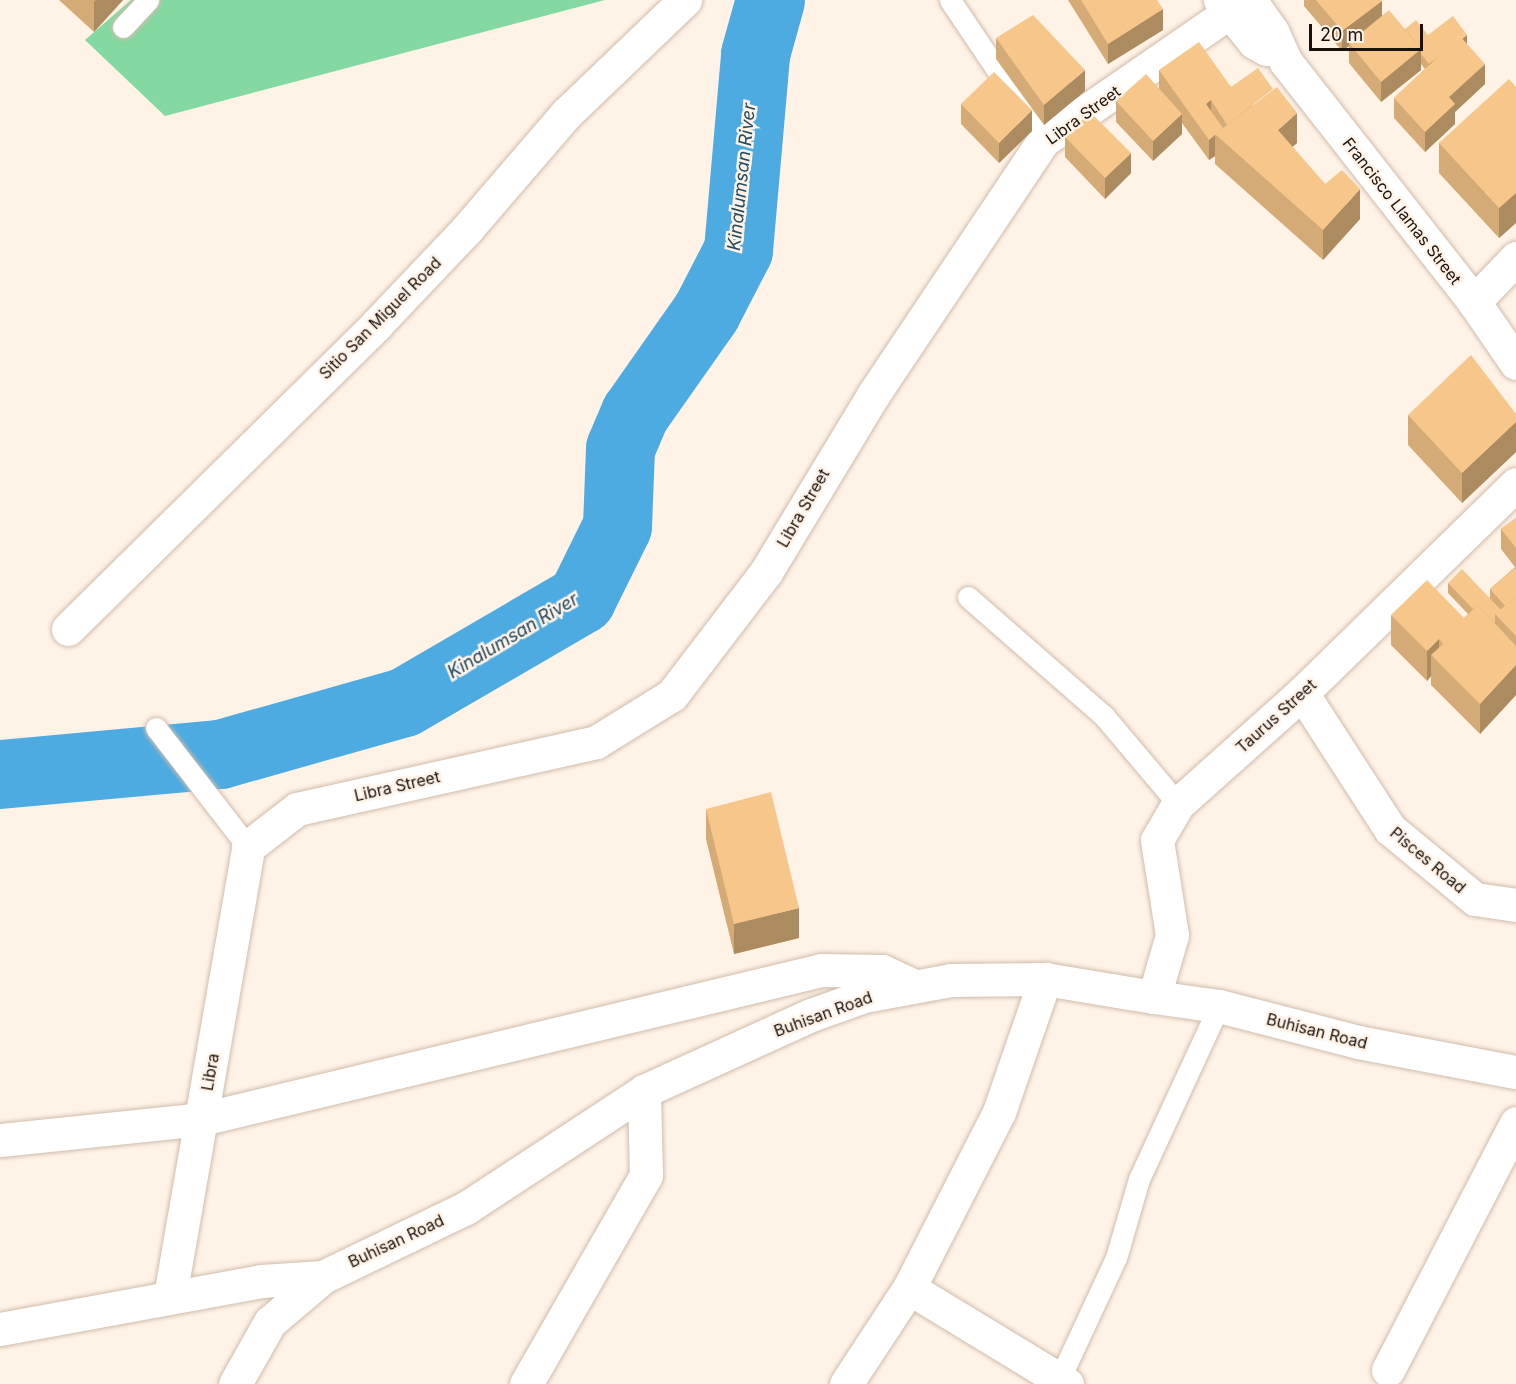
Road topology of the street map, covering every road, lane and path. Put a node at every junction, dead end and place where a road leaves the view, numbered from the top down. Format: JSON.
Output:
{"nodes":[{"id":1,"x":148,"y":0,"type":"edge"},
{"id":2,"x":685,"y":0,"type":"edge"},
{"id":3,"x":950,"y":0,"type":"edge"},
{"id":4,"x":1237,"y":3,"type":"edge"},
{"id":5,"x":123,"y":27,"type":"dead end"},
{"id":6,"x":1044,"y":140,"type":"junction"},
{"id":7,"x":1516,"y":258,"type":"edge"},
{"id":8,"x":1474,"y":302,"type":"junction"},
{"id":9,"x":1516,"y":363,"type":"edge"},
{"id":10,"x":1516,"y":484,"type":"edge"},
{"id":11,"x":968,"y":597,"type":"dead end"},
{"id":12,"x":68,"y":630,"type":"dead end"},
{"id":13,"x":1302,"y":693,"type":"junction"},
{"id":14,"x":156,"y":728,"type":"dead end"},
{"id":15,"x":1178,"y":804,"type":"junction"},
{"id":16,"x":248,"y":847,"type":"junction"},
{"id":17,"x":1516,"y":905,"type":"edge"},
{"id":18,"x":1045,"y":979,"type":"junction"},
{"id":19,"x":914,"y":986,"type":"junction"},
{"id":20,"x":1154,"y":997,"type":"junction"},
{"id":21,"x":1219,"y":1006,"type":"junction"},
{"id":22,"x":1516,"y":1072,"type":"edge"},
{"id":23,"x":644,"y":1092,"type":"junction"},
{"id":24,"x":202,"y":1119,"type":"junction"},
{"id":25,"x":1516,"y":1123,"type":"edge"},
{"id":26,"x":0,"y":1140,"type":"edge"},
{"id":27,"x":324,"y":1277,"type":"junction"},
{"id":28,"x":909,"y":1288,"type":"junction"},
{"id":29,"x":170,"y":1296,"type":"junction"},
{"id":30,"x":0,"y":1329,"type":"edge"},
{"id":31,"x":1388,"y":1370,"type":"dead end"},
{"id":32,"x":1063,"y":1382,"type":"edge"},
{"id":33,"x":236,"y":1384,"type":"edge"},
{"id":34,"x":526,"y":1384,"type":"edge"},
{"id":35,"x":846,"y":1384,"type":"edge"}],
"edges":[{"from":1,"to":5,"type":"lane"},
{"from":2,"to":12,"type":"street","name":"Sitio San Miguel Road"},
{"from":3,"to":6,"type":"lane"},
{"from":4,"to":6,"type":"street","name":"Libra Street"},
{"from":4,"to":8,"type":"street","name":"Francisco Llamas Street"},
{"from":6,"to":16,"type":"street","name":"Libra Street"},
{"from":7,"to":8,"type":"street"},
{"from":8,"to":9,"type":"street","name":"Francisco Llamas Street"},
{"from":10,"to":13,"type":"street","name":"Taurus Street"},
{"from":11,"to":15,"type":"lane"},
{"from":13,"to":15,"type":"street","name":"Taurus Street"},
{"from":13,"to":17,"type":"street","name":"Pisces Road"},
{"from":14,"to":16,"type":"lane"},
{"from":15,"to":20,"type":"street","name":"Taurus Street"},
{"from":16,"to":24,"type":"street","name":"Libra"},
{"from":18,"to":19,"type":"street","name":"Buhisan Road"},
{"from":18,"to":20,"type":"street","name":"Buhisan Road"},
{"from":18,"to":28,"type":"street"},
{"from":19,"to":23,"type":"street","name":"Buhisan Road"},
{"from":19,"to":24,"type":"street"},
{"from":20,"to":21,"type":"street","name":"Buhisan Road"},
{"from":21,"to":22,"type":"street","name":"Buhisan Road"},
{"from":21,"to":32,"type":"lane"},
{"from":23,"to":27,"type":"street","name":"Buhisan Road"},
{"from":23,"to":34,"type":"street"},
{"from":24,"to":26,"type":"street"},
{"from":24,"to":29,"type":"street","name":"Libra"},
{"from":25,"to":31,"type":"street"},
{"from":27,"to":29,"type":"street"},
{"from":27,"to":33,"type":"street","name":"Buhisan Road"},
{"from":28,"to":32,"type":"street"},
{"from":28,"to":35,"type":"street"},
{"from":29,"to":30,"type":"street"}]}
